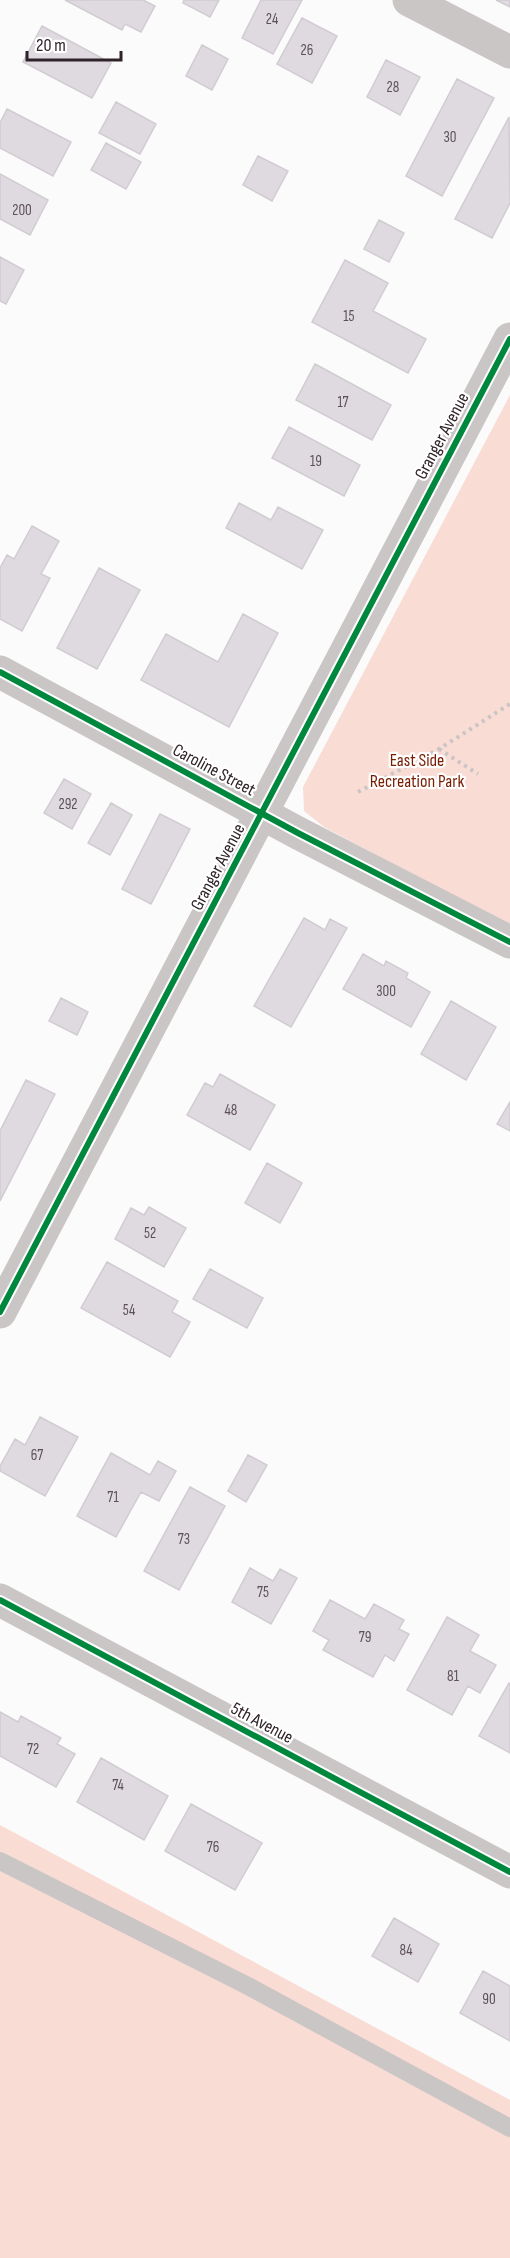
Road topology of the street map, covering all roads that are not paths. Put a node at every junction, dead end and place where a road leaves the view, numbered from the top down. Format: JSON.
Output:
{"nodes":[{"id":1,"x":417,"y":2,"type":"edge"},
{"id":2,"x":510,"y":52,"type":"edge"},
{"id":3,"x":510,"y":339,"type":"edge"},
{"id":4,"x":0,"y":672,"type":"edge"},
{"id":5,"x":263,"y":813,"type":"junction"},
{"id":6,"x":510,"y":942,"type":"edge"},
{"id":7,"x":0,"y":1312,"type":"edge"},
{"id":8,"x":0,"y":1600,"type":"edge"},
{"id":9,"x":0,"y":1861,"type":"edge"},
{"id":10,"x":510,"y":1872,"type":"edge"},
{"id":11,"x":510,"y":2128,"type":"edge"}],
"edges":[{"from":1,"to":2,"type":"street"},
{"from":3,"to":5,"type":"street","name":"Granger Avenue"},
{"from":4,"to":5,"type":"street","name":"Caroline Street"},
{"from":5,"to":6,"type":"street","name":"Caroline Street"},
{"from":5,"to":7,"type":"street","name":"Granger Avenue"},
{"from":8,"to":10,"type":"street","name":"5th Avenue"},
{"from":9,"to":11,"type":"lane"}]}
